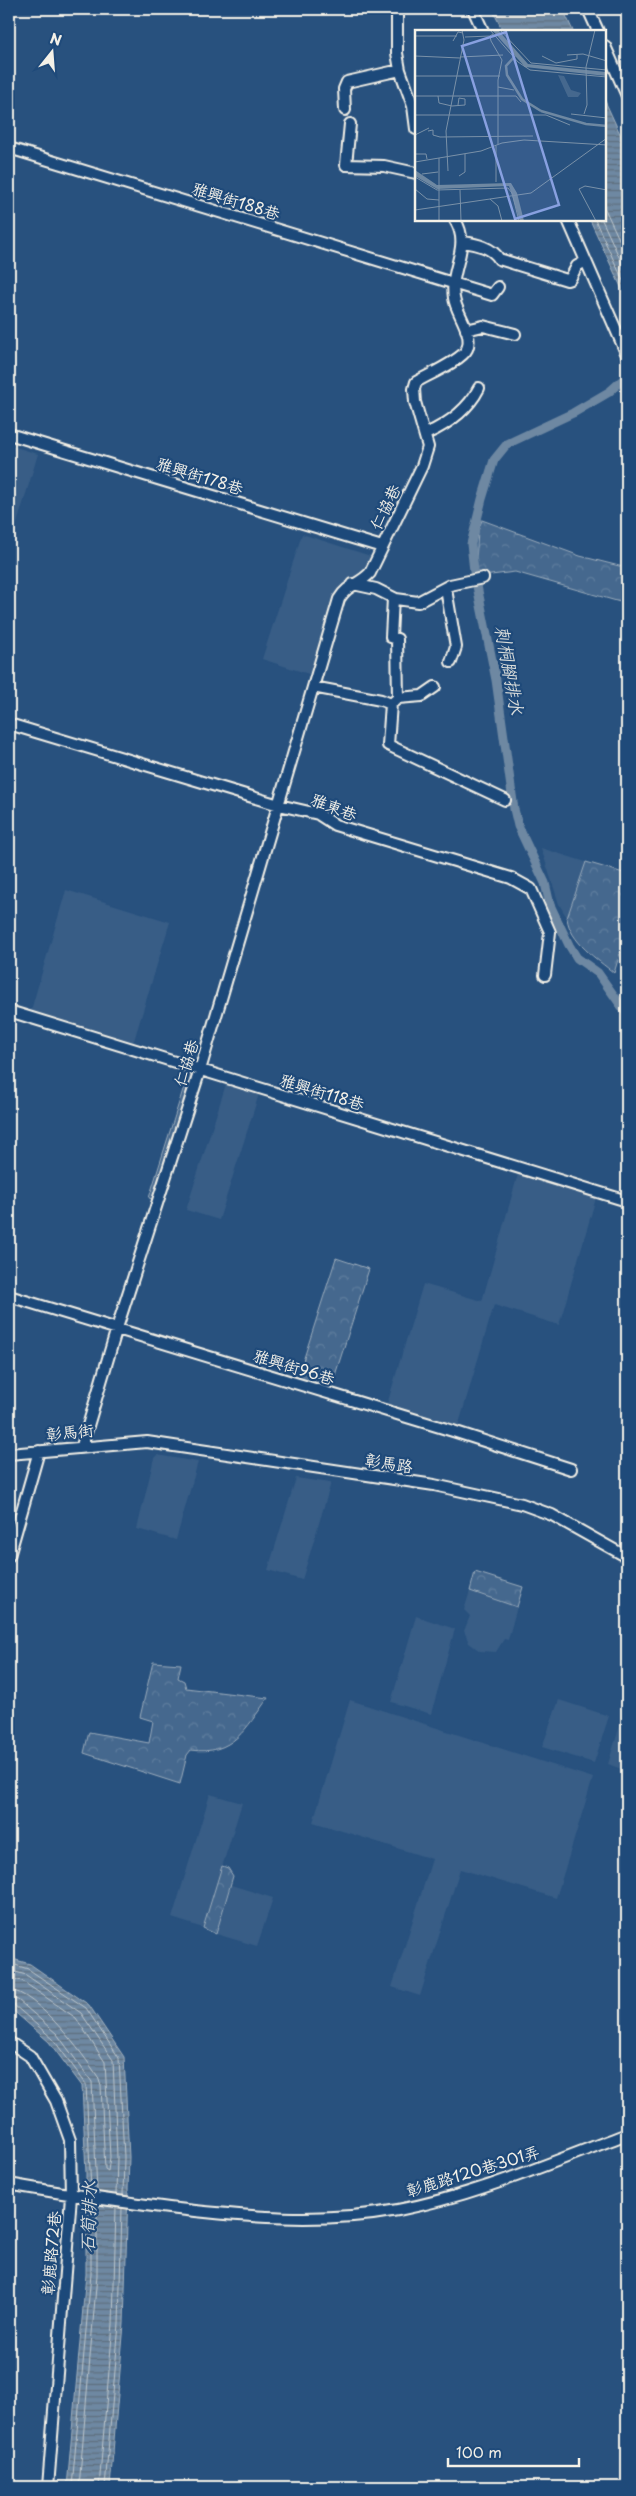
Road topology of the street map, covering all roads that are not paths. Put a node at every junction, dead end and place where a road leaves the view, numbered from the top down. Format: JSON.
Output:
{"nodes":[{"id":1,"x":398,"y":9,"type":"edge"},
{"id":2,"x":473,"y":9,"type":"edge"},
{"id":3,"x":588,"y":9,"type":"edge"},
{"id":4,"x":483,"y":30,"type":"edge"},
{"id":5,"x":598,"y":30,"type":"edge"},
{"id":6,"x":606,"y":48,"type":"edge"},
{"id":7,"x":400,"y":70,"type":"junction"},
{"id":8,"x":627,"y":96,"type":"edge"},
{"id":9,"x":346,"y":110,"type":"dead end"},
{"id":10,"x":415,"y":121,"type":"edge"},
{"id":11,"x":350,"y":124,"type":"dead end"},
{"id":12,"x":9,"y":148,"type":"edge"},
{"id":13,"x":415,"y":173,"type":"edge"},
{"id":14,"x":456,"y":221,"type":"edge"},
{"id":15,"x":568,"y":221,"type":"edge"},
{"id":16,"x":463,"y":242,"type":"junction"},
{"id":17,"x":586,"y":261,"type":"junction"},
{"id":18,"x":454,"y":283,"type":"junction"},
{"id":19,"x":498,"y":286,"type":"dead end"},
{"id":20,"x":466,"y":330,"type":"junction"},
{"id":21,"x":515,"y":334,"type":"dead end"},
{"id":22,"x":627,"y":355,"type":"edge"},
{"id":23,"x":479,"y":388,"type":"dead end"},
{"id":24,"x":9,"y":434,"type":"edge"},
{"id":25,"x":426,"y":434,"type":"junction"},
{"id":26,"x":382,"y":547,"type":"junction"},
{"id":27,"x":483,"y":578,"type":"dead end"},
{"id":28,"x":353,"y":584,"type":"junction"},
{"id":29,"x":446,"y":589,"type":"junction"},
{"id":30,"x":393,"y":598,"type":"junction"},
{"id":31,"x":451,"y":662,"type":"dead end"},
{"id":32,"x":314,"y":687,"type":"junction"},
{"id":33,"x":436,"y":687,"type":"dead end"},
{"id":34,"x":394,"y":701,"type":"junction"},
{"id":35,"x":9,"y":724,"type":"edge"},
{"id":36,"x":505,"y":800,"type":"dead end"},
{"id":37,"x":279,"y":805,"type":"junction"},
{"id":38,"x":545,"y":975,"type":"dead end"},
{"id":39,"x":9,"y":1011,"type":"edge"},
{"id":40,"x":200,"y":1070,"type":"junction"},
{"id":41,"x":627,"y":1201,"type":"edge"},
{"id":42,"x":9,"y":1296,"type":"edge"},
{"id":43,"x":117,"y":1328,"type":"junction"},
{"id":44,"x":134,"y":1441,"type":"joint"},
{"id":45,"x":82,"y":1446,"type":"junction"},
{"id":46,"x":39,"y":1451,"type":"junction"},
{"id":47,"x":9,"y":1454,"type":"edge"},
{"id":48,"x":570,"y":1469,"type":"dead end"},
{"id":49,"x":9,"y":1556,"type":"edge"},
{"id":50,"x":627,"y":1557,"type":"edge"},
{"id":51,"x":9,"y":2042,"type":"edge"},
{"id":52,"x":627,"y":2134,"type":"edge"},
{"id":53,"x":9,"y":2184,"type":"edge"},
{"id":54,"x":71,"y":2196,"type":"junction"},
{"id":55,"x":48,"y":2487,"type":"edge"}],
"edges":[{"from":1,"to":7,"type":"street"},
{"from":2,"to":4,"type":"street"},
{"from":3,"to":5,"type":"street"},
{"from":6,"to":8,"type":"street"},
{"from":7,"to":9,"type":"street"},
{"from":7,"to":10,"type":"street"},
{"from":11,"to":13,"type":"street"},
{"from":12,"to":18,"type":"street","name":"雅興街188巷"},
{"from":14,"to":16,"type":"street"},
{"from":15,"to":17,"type":"street"},
{"from":16,"to":17,"type":"street"},
{"from":16,"to":18,"type":"street","name":"仁協巷"},
{"from":17,"to":22,"type":"street"},
{"from":18,"to":19,"type":"street","name":"雅興街188巷"},
{"from":18,"to":20,"type":"street","name":"仁協巷"},
{"from":20,"to":21,"type":"street"},
{"from":20,"to":25,"type":"street","name":"仁協巷"},
{"from":23,"to":25,"type":"street"},
{"from":24,"to":26,"type":"street","name":"雅興街178巷"},
{"from":25,"to":26,"type":"street","name":"仁協巷"},
{"from":26,"to":28,"type":"street","name":"仁協巷"},
{"from":27,"to":29,"type":"street"},
{"from":28,"to":30,"type":"street"},
{"from":28,"to":32,"type":"street","name":"仁協巷"},
{"from":29,"to":30,"type":"street"},
{"from":29,"to":31,"type":"street"},
{"from":30,"to":34,"type":"street"},
{"from":32,"to":34,"type":"street"},
{"from":32,"to":37,"type":"street","name":"仁協巷"},
{"from":33,"to":34,"type":"street"},
{"from":34,"to":36,"type":"street"},
{"from":35,"to":37,"type":"street","name":"雅東巷"},
{"from":37,"to":38,"type":"street","name":"雅東巷"},
{"from":37,"to":40,"type":"street","name":"仁協巷"},
{"from":39,"to":40,"type":"street","name":"雅興街118巷"},
{"from":40,"to":41,"type":"street","name":"雅興街118巷"},
{"from":40,"to":43,"type":"street","name":"仁協巷"},
{"from":42,"to":43,"type":"street","name":"雅興街96巷"},
{"from":43,"to":45,"type":"street","name":"仁協巷"},
{"from":43,"to":48,"type":"street","name":"雅興街96巷"},
{"from":44,"to":45,"type":"street","name":"彰馬街"},
{"from":44,"to":50,"type":"street","name":"彰馬路"},
{"from":45,"to":46,"type":"street","name":"彰馬街"},
{"from":46,"to":47,"type":"street","name":"彰馬街"},
{"from":46,"to":49,"type":"street"},
{"from":51,"to":54,"type":"street","name":"彰鹿路72巷"},
{"from":52,"to":54,"type":"street","name":"彰鹿路120巷301弄"},
{"from":53,"to":54,"type":"street","name":"彰鹿路120巷301弄"},
{"from":54,"to":55,"type":"street","name":"彰鹿路72巷"}]}
